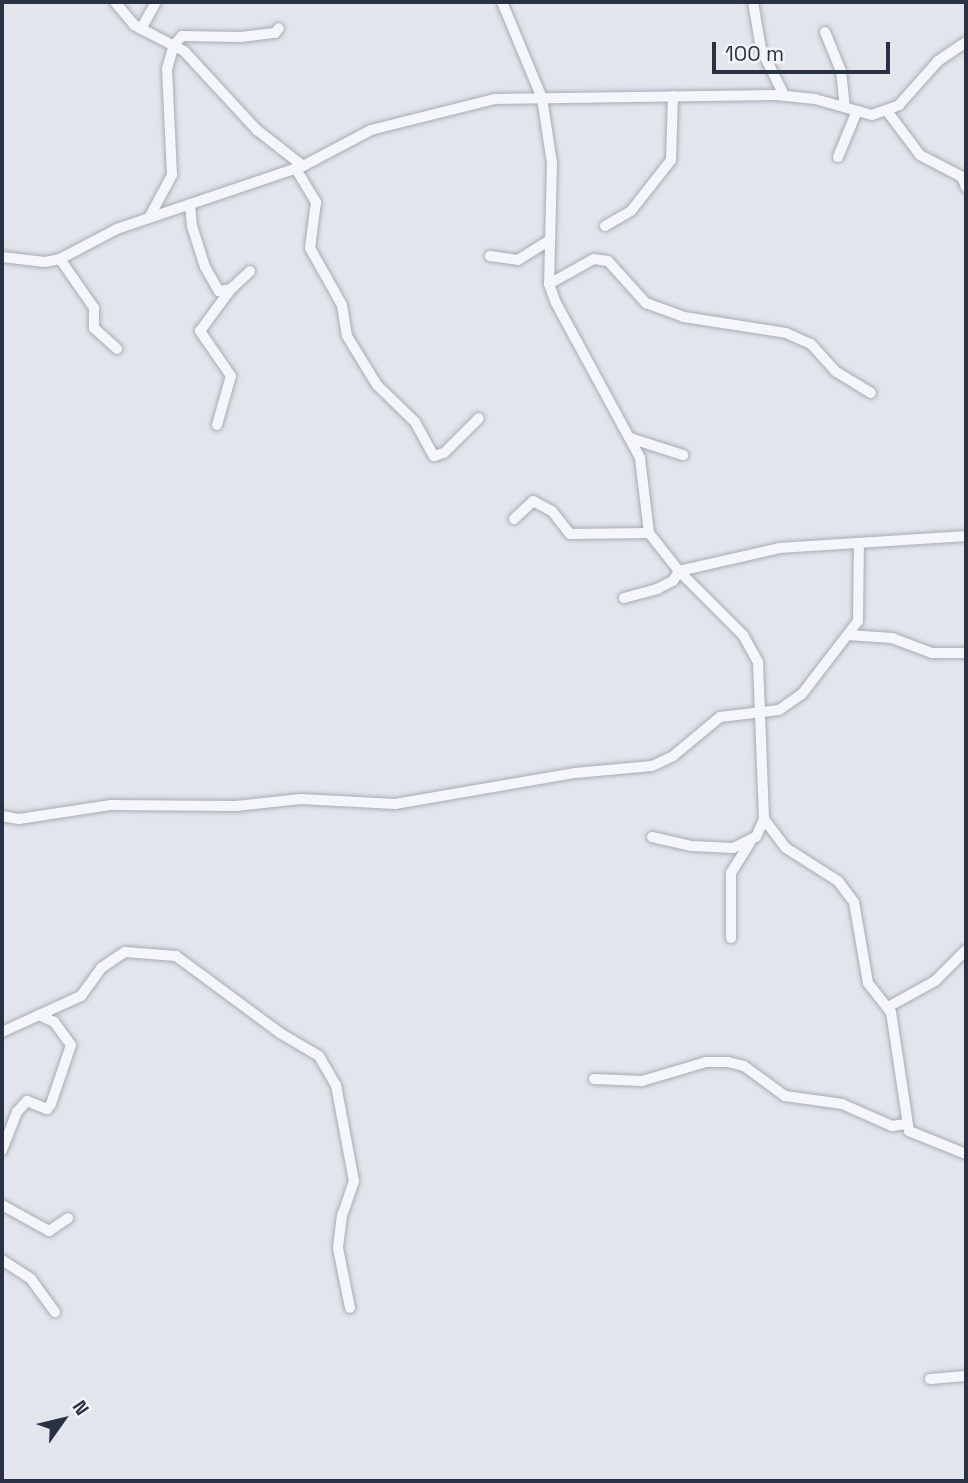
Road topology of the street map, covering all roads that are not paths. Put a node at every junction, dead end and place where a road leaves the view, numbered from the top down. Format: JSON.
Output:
{"nodes":[{"id":1,"x":116,"y":2,"type":"edge"},
{"id":2,"x":156,"y":2,"type":"edge"},
{"id":3,"x":502,"y":2,"type":"edge"},
{"id":4,"x":753,"y":2,"type":"edge"},
{"id":5,"x":279,"y":28,"type":"dead end"},
{"id":6,"x":141,"y":29,"type":"junction"},
{"id":7,"x":825,"y":32,"type":"dead end"},
{"id":8,"x":966,"y":41,"type":"edge"},
{"id":9,"x":174,"y":45,"type":"junction"},
{"id":10,"x":784,"y":95,"type":"junction"},
{"id":11,"x":673,"y":96,"type":"junction"},
{"id":12,"x":542,"y":99,"type":"junction"},
{"id":13,"x":845,"y":107,"type":"junction"},
{"id":14,"x":857,"y":111,"type":"junction"},
{"id":15,"x":887,"y":111,"type":"junction"},
{"id":16,"x":838,"y":157,"type":"dead end"},
{"id":17,"x":300,"y":167,"type":"junction"},
{"id":18,"x":966,"y":187,"type":"edge"},
{"id":19,"x":190,"y":204,"type":"junction"},
{"id":20,"x":150,"y":216,"type":"junction"},
{"id":21,"x":605,"y":226,"type":"dead end"},
{"id":22,"x":550,"y":240,"type":"junction"},
{"id":23,"x":490,"y":256,"type":"dead end"},
{"id":24,"x":2,"y":257,"type":"edge"},
{"id":25,"x":60,"y":259,"type":"junction"},
{"id":26,"x":250,"y":271,"type":"dead end"},
{"id":27,"x":549,"y":284,"type":"junction"},
{"id":28,"x":231,"y":289,"type":"junction"},
{"id":29,"x":117,"y":349,"type":"dead end"},
{"id":30,"x":871,"y":393,"type":"dead end"},
{"id":31,"x":479,"y":418,"type":"dead end"},
{"id":32,"x":217,"y":425,"type":"dead end"},
{"id":33,"x":630,"y":438,"type":"junction"},
{"id":34,"x":683,"y":455,"type":"dead end"},
{"id":35,"x":514,"y":519,"type":"dead end"},
{"id":36,"x":649,"y":533,"type":"junction"},
{"id":37,"x":966,"y":536,"type":"edge"},
{"id":38,"x":859,"y":544,"type":"junction"},
{"id":39,"x":678,"y":571,"type":"junction"},
{"id":40,"x":624,"y":598,"type":"dead end"},
{"id":41,"x":848,"y":635,"type":"junction"},
{"id":42,"x":966,"y":653,"type":"edge"},
{"id":43,"x":759,"y":715,"type":"junction"},
{"id":44,"x":2,"y":816,"type":"edge"},
{"id":45,"x":764,"y":819,"type":"junction"},
{"id":46,"x":652,"y":837,"type":"dead end"},
{"id":47,"x":750,"y":842,"type":"junction"},
{"id":48,"x":731,"y":938,"type":"dead end"},
{"id":49,"x":966,"y":950,"type":"edge"},
{"id":50,"x":59,"y":1006,"type":"junction"},
{"id":51,"x":888,"y":1007,"type":"junction"},
{"id":52,"x":38,"y":1015,"type":"junction"},
{"id":53,"x":54,"y":1022,"type":"junction"},
{"id":54,"x":2,"y":1032,"type":"edge"},
{"id":55,"x":594,"y":1079,"type":"dead end"},
{"id":56,"x":906,"y":1125,"type":"junction"},
{"id":57,"x":2,"y":1150,"type":"edge"},
{"id":58,"x":966,"y":1154,"type":"edge"},
{"id":59,"x":2,"y":1205,"type":"edge"},
{"id":60,"x":68,"y":1218,"type":"dead end"},
{"id":61,"x":2,"y":1260,"type":"edge"},
{"id":62,"x":350,"y":1308,"type":"dead end"},
{"id":63,"x":55,"y":1312,"type":"dead end"},
{"id":64,"x":966,"y":1376,"type":"edge"},
{"id":65,"x":930,"y":1379,"type":"dead end"}],
"edges":[{"from":1,"to":6,"type":"street"},
{"from":2,"to":6,"type":"street"},
{"from":3,"to":12,"type":"street"},
{"from":4,"to":10,"type":"street"},
{"from":5,"to":9,"type":"street"},
{"from":6,"to":9,"type":"street"},
{"from":7,"to":13,"type":"street"},
{"from":8,"to":15,"type":"street"},
{"from":9,"to":17,"type":"street"},
{"from":9,"to":20,"type":"street"},
{"from":10,"to":11,"type":"street"},
{"from":10,"to":13,"type":"street"},
{"from":11,"to":12,"type":"street"},
{"from":11,"to":21,"type":"street"},
{"from":12,"to":17,"type":"street"},
{"from":12,"to":22,"type":"street"},
{"from":13,"to":14,"type":"street"},
{"from":14,"to":15,"type":"street"},
{"from":14,"to":16,"type":"street"},
{"from":15,"to":18,"type":"street"},
{"from":17,"to":19,"type":"street"},
{"from":17,"to":31,"type":"street"},
{"from":19,"to":20,"type":"street"},
{"from":19,"to":28,"type":"street"},
{"from":20,"to":25,"type":"street"},
{"from":22,"to":23,"type":"street"},
{"from":22,"to":27,"type":"street"},
{"from":24,"to":25,"type":"street"},
{"from":25,"to":29,"type":"street"},
{"from":26,"to":28,"type":"street"},
{"from":27,"to":30,"type":"street"},
{"from":27,"to":33,"type":"street"},
{"from":28,"to":32,"type":"street"},
{"from":33,"to":34,"type":"street"},
{"from":33,"to":36,"type":"street"},
{"from":35,"to":36,"type":"street"},
{"from":36,"to":39,"type":"street"},
{"from":37,"to":38,"type":"street"},
{"from":38,"to":39,"type":"street"},
{"from":38,"to":41,"type":"street"},
{"from":39,"to":40,"type":"street"},
{"from":39,"to":43,"type":"street"},
{"from":41,"to":42,"type":"street"},
{"from":41,"to":43,"type":"street"},
{"from":43,"to":44,"type":"street"},
{"from":43,"to":45,"type":"street"},
{"from":45,"to":47,"type":"street"},
{"from":45,"to":51,"type":"street"},
{"from":46,"to":47,"type":"street"},
{"from":47,"to":48,"type":"street"},
{"from":49,"to":51,"type":"street"},
{"from":50,"to":52,"type":"street"},
{"from":50,"to":53,"type":"street"},
{"from":50,"to":62,"type":"street"},
{"from":51,"to":56,"type":"street"},
{"from":52,"to":53,"type":"street"},
{"from":52,"to":54,"type":"street"},
{"from":53,"to":57,"type":"street"},
{"from":55,"to":56,"type":"street"},
{"from":56,"to":58,"type":"street"},
{"from":59,"to":60,"type":"street"},
{"from":61,"to":63,"type":"street"},
{"from":64,"to":65,"type":"street"}]}
